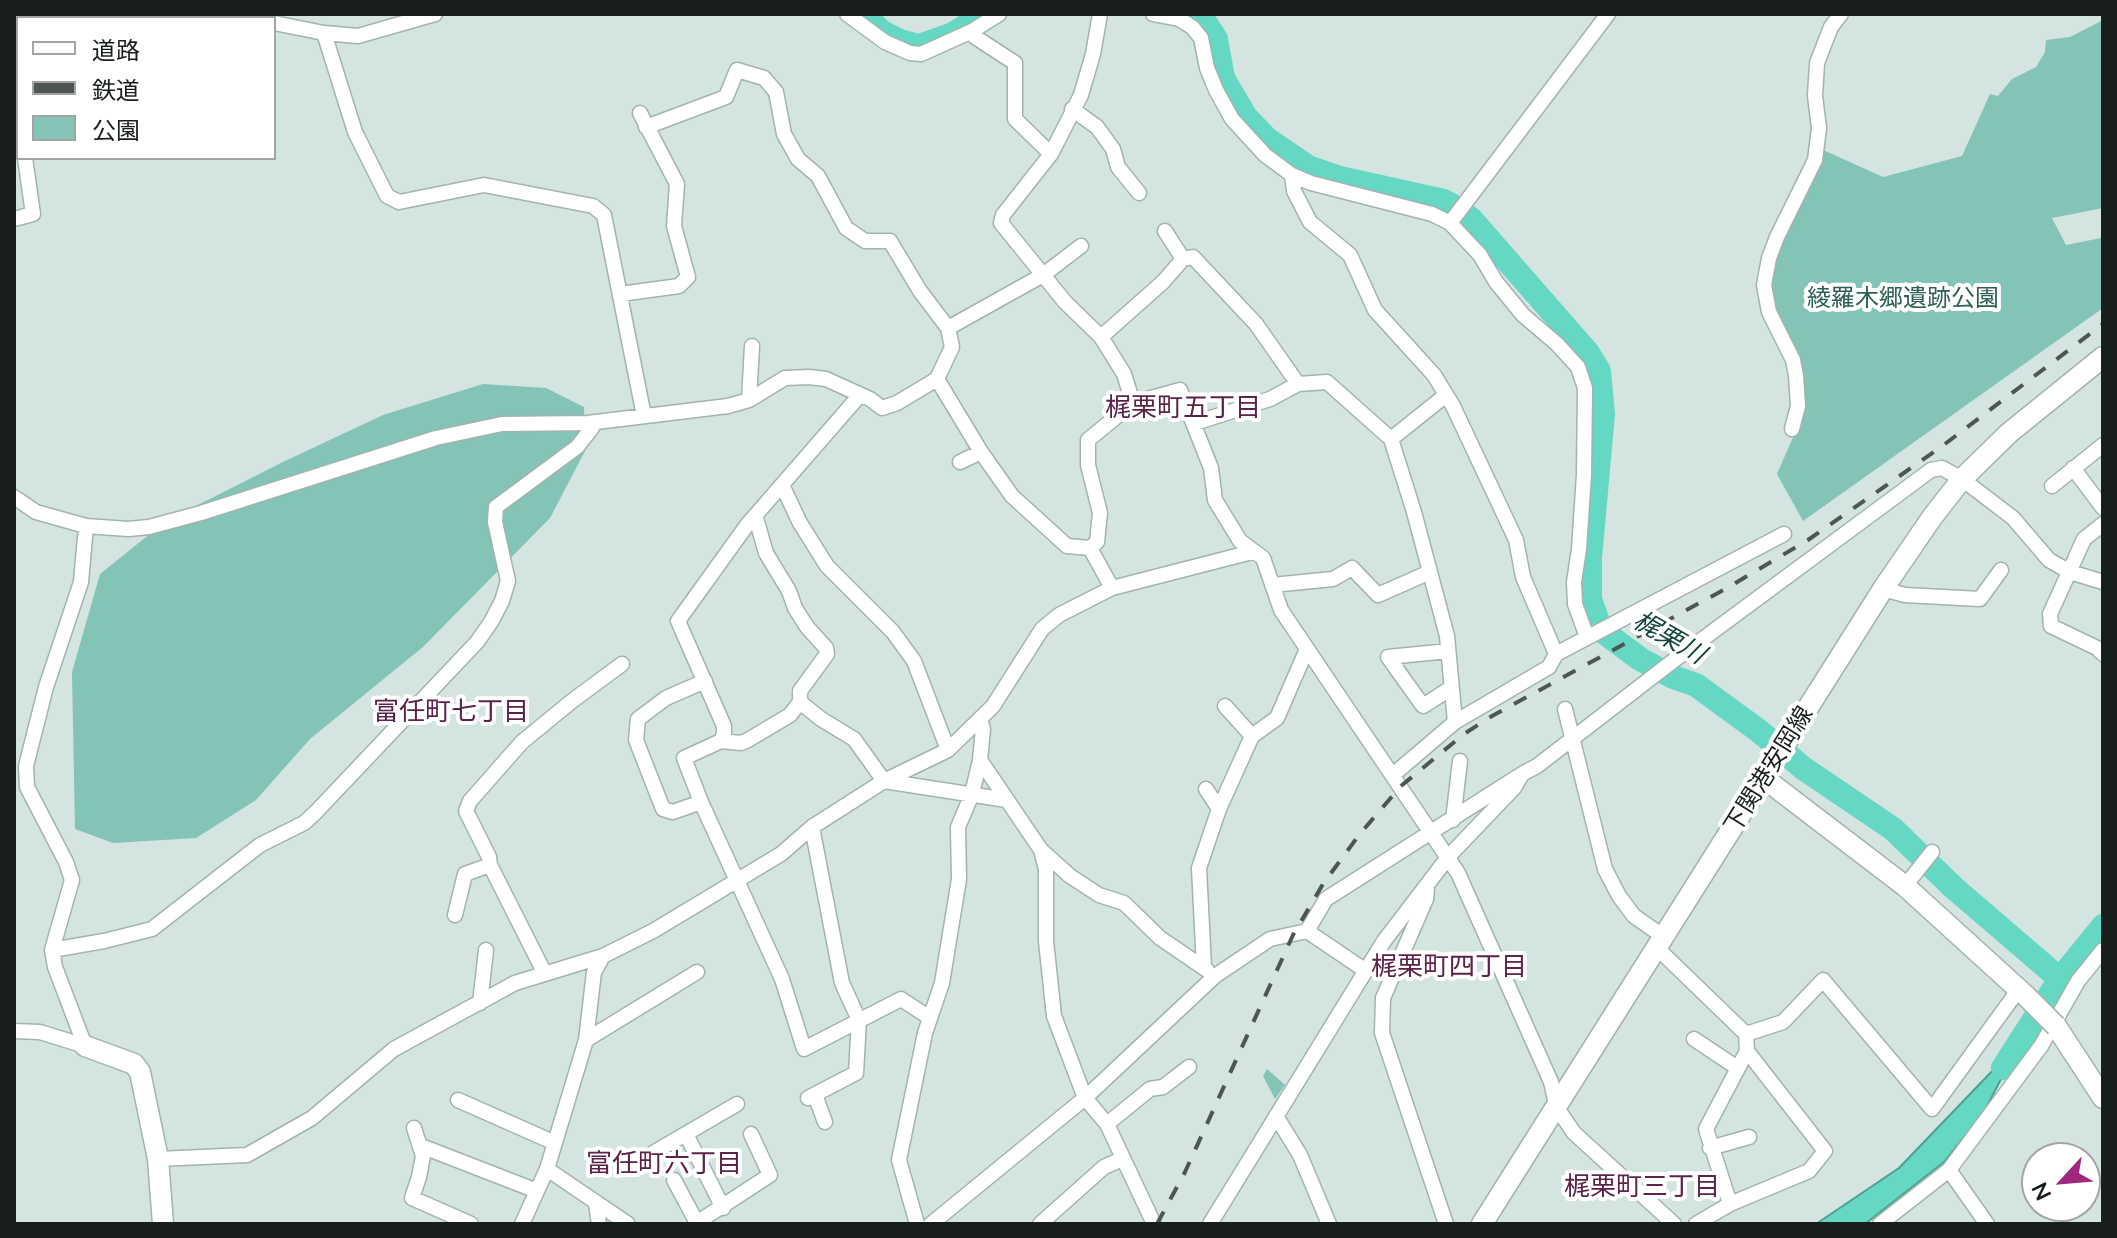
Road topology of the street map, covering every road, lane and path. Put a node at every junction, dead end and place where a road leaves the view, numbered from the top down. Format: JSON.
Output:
{"nodes":[{"id":1,"x":435,"y":14,"type":"edge"},
{"id":2,"x":847,"y":14,"type":"edge"},
{"id":3,"x":999,"y":14,"type":"edge"},
{"id":4,"x":1100,"y":14,"type":"edge"},
{"id":5,"x":1153,"y":14,"type":"edge"},
{"id":6,"x":1608,"y":14,"type":"edge"},
{"id":7,"x":1841,"y":14,"type":"edge"},
{"id":8,"x":276,"y":23,"type":"edge"},
{"id":9,"x":972,"y":31,"type":"junction"},
{"id":10,"x":324,"y":33,"type":"junction"},
{"id":11,"x":1072,"y":109,"type":"junction"},
{"id":12,"x":1051,"y":154,"type":"junction"},
{"id":13,"x":25,"y":160,"type":"edge"},
{"id":14,"x":1292,"y":175,"type":"junction"},
{"id":15,"x":1139,"y":193,"type":"dead end"},
{"id":16,"x":14,"y":219,"type":"edge"},
{"id":17,"x":1452,"y":222,"type":"junction"},
{"id":18,"x":1165,"y":231,"type":"dead end"},
{"id":19,"x":1081,"y":246,"type":"dead end"},
{"id":20,"x":1183,"y":259,"type":"junction"},
{"id":21,"x":1043,"y":275,"type":"junction"},
{"id":22,"x":620,"y":294,"type":"junction"},
{"id":23,"x":948,"y":328,"type":"junction"},
{"id":24,"x":1101,"y":337,"type":"junction"},
{"id":25,"x":752,"y":346,"type":"dead end"},
{"id":26,"x":2103,"y":357,"type":"edge"},
{"id":27,"x":937,"y":379,"type":"junction"},
{"id":28,"x":1298,"y":384,"type":"junction"},
{"id":29,"x":860,"y":395,"type":"junction"},
{"id":30,"x":1446,"y":395,"type":"junction"},
{"id":31,"x":749,"y":400,"type":"junction"},
{"id":32,"x":1133,"y":403,"type":"junction"},
{"id":33,"x":644,"y":416,"type":"junction"},
{"id":34,"x":588,"y":423,"type":"junction"},
{"id":35,"x":1195,"y":423,"type":"junction"},
{"id":36,"x":1792,"y":429,"type":"dead end"},
{"id":37,"x":1391,"y":439,"type":"junction"},
{"id":38,"x":2103,"y":445,"type":"edge"},
{"id":39,"x":981,"y":452,"type":"junction"},
{"id":40,"x":960,"y":462,"type":"dead end"},
{"id":41,"x":2073,"y":468,"type":"junction"},
{"id":42,"x":1962,"y":479,"type":"junction"},
{"id":43,"x":2052,"y":486,"type":"dead end"},
{"id":44,"x":783,"y":487,"type":"junction"},
{"id":45,"x":14,"y":497,"type":"edge"},
{"id":46,"x":2103,"y":508,"type":"edge"},
{"id":47,"x":756,"y":518,"type":"junction"},
{"id":48,"x":2103,"y":524,"type":"edge"},
{"id":49,"x":86,"y":526,"type":"junction"},
{"id":50,"x":1784,"y":534,"type":"dead end"},
{"id":51,"x":1090,"y":548,"type":"junction"},
{"id":52,"x":1252,"y":552,"type":"junction"},
{"id":53,"x":2001,"y":570,"type":"dead end"},
{"id":54,"x":1430,"y":572,"type":"junction"},
{"id":55,"x":2070,"y":572,"type":"junction"},
{"id":56,"x":2103,"y":582,"type":"edge"},
{"id":57,"x":1272,"y":585,"type":"junction"},
{"id":58,"x":1112,"y":588,"type":"junction"},
{"id":59,"x":1883,"y":589,"type":"junction"},
{"id":60,"x":1589,"y":636,"type":"junction"},
{"id":61,"x":1307,"y":649,"type":"junction"},
{"id":62,"x":1448,"y":651,"type":"junction"},
{"id":63,"x":1556,"y":654,"type":"junction"},
{"id":64,"x":2103,"y":654,"type":"edge"},
{"id":65,"x":622,"y":664,"type":"dead end"},
{"id":66,"x":705,"y":681,"type":"junction"},
{"id":67,"x":1451,"y":688,"type":"junction"},
{"id":68,"x":800,"y":702,"type":"junction"},
{"id":69,"x":1225,"y":706,"type":"dead end"},
{"id":70,"x":1565,"y":709,"type":"dead end"},
{"id":71,"x":980,"y":719,"type":"junction"},
{"id":72,"x":1455,"y":722,"type":"junction"},
{"id":73,"x":1252,"y":736,"type":"junction"},
{"id":74,"x":1572,"y":738,"type":"junction"},
{"id":75,"x":721,"y":741,"type":"junction"},
{"id":76,"x":948,"y":750,"type":"junction"},
{"id":77,"x":980,"y":760,"type":"junction"},
{"id":78,"x":1460,"y":761,"type":"dead end"},
{"id":79,"x":20,"y":766,"type":"edge"},
{"id":80,"x":1394,"y":774,"type":"junction"},
{"id":81,"x":1522,"y":774,"type":"junction"},
{"id":82,"x":1765,"y":779,"type":"junction"},
{"id":83,"x":884,"y":781,"type":"junction"},
{"id":84,"x":1206,"y":789,"type":"dead end"},
{"id":85,"x":21,"y":790,"type":"edge"},
{"id":86,"x":972,"y":794,"type":"junction"},
{"id":87,"x":1007,"y":800,"type":"junction"},
{"id":88,"x":701,"y":802,"type":"junction"},
{"id":89,"x":1219,"y":809,"type":"junction"},
{"id":90,"x":1453,"y":820,"type":"junction"},
{"id":91,"x":812,"y":827,"type":"junction"},
{"id":92,"x":1430,"y":832,"type":"junction"},
{"id":93,"x":1041,"y":850,"type":"junction"},
{"id":94,"x":1932,"y":852,"type":"dead end"},
{"id":95,"x":1449,"y":856,"type":"junction"},
{"id":96,"x":490,"y":865,"type":"junction"},
{"id":97,"x":738,"y":880,"type":"junction"},
{"id":98,"x":1427,"y":884,"type":"junction"},
{"id":99,"x":1905,"y":886,"type":"junction"},
{"id":100,"x":455,"y":915,"type":"dead end"},
{"id":101,"x":1307,"y":931,"type":"junction"},
{"id":102,"x":1660,"y":942,"type":"junction"},
{"id":103,"x":52,"y":950,"type":"junction"},
{"id":104,"x":486,"y":950,"type":"dead end"},
{"id":105,"x":2103,"y":950,"type":"edge"},
{"id":106,"x":603,"y":956,"type":"junction"},
{"id":107,"x":1210,"y":971,"type":"junction"},
{"id":108,"x":1366,"y":971,"type":"junction"},
{"id":109,"x":544,"y":972,"type":"junction"},
{"id":110,"x":697,"y":972,"type":"dead end"},
{"id":111,"x":2022,"y":992,"type":"junction"},
{"id":112,"x":480,"y":1003,"type":"junction"},
{"id":113,"x":930,"y":1018,"type":"junction"},
{"id":114,"x":859,"y":1020,"type":"junction"},
{"id":115,"x":14,"y":1031,"type":"edge"},
{"id":116,"x":1746,"y":1034,"type":"junction"},
{"id":117,"x":1694,"y":1039,"type":"dead end"},
{"id":118,"x":586,"y":1040,"type":"junction"},
{"id":119,"x":85,"y":1046,"type":"junction"},
{"id":120,"x":1747,"y":1051,"type":"junction"},
{"id":121,"x":1189,"y":1067,"type":"dead end"},
{"id":122,"x":1736,"y":1067,"type":"junction"},
{"id":123,"x":1085,"y":1098,"type":"junction"},
{"id":124,"x":2103,"y":1098,"type":"edge"},
{"id":125,"x":458,"y":1100,"type":"dead end"},
{"id":126,"x":737,"y":1104,"type":"dead end"},
{"id":127,"x":1557,"y":1108,"type":"junction"},
{"id":128,"x":1276,"y":1116,"type":"junction"},
{"id":129,"x":825,"y":1122,"type":"dead end"},
{"id":130,"x":1107,"y":1124,"type":"junction"},
{"id":131,"x":414,"y":1128,"type":"dead end"},
{"id":132,"x":686,"y":1134,"type":"junction"},
{"id":133,"x":751,"y":1134,"type":"dead end"},
{"id":134,"x":1749,"y":1137,"type":"dead end"},
{"id":135,"x":555,"y":1143,"type":"junction"},
{"id":136,"x":421,"y":1146,"type":"junction"},
{"id":137,"x":1710,"y":1148,"type":"junction"},
{"id":138,"x":653,"y":1153,"type":"dead end"},
{"id":139,"x":158,"y":1159,"type":"junction"},
{"id":140,"x":1122,"y":1159,"type":"junction"},
{"id":141,"x":547,"y":1169,"type":"junction"},
{"id":142,"x":1949,"y":1170,"type":"junction"},
{"id":143,"x":674,"y":1180,"type":"dead end"},
{"id":144,"x":537,"y":1191,"type":"junction"},
{"id":145,"x":596,"y":1204,"type":"junction"},
{"id":146,"x":1730,"y":1204,"type":"junction"},
{"id":147,"x":723,"y":1208,"type":"junction"},
{"id":148,"x":1046,"y":1222,"type":"edge"},
{"id":149,"x":163,"y":1224,"type":"edge"},
{"id":150,"x":471,"y":1224,"type":"edge"},
{"id":151,"x":522,"y":1224,"type":"edge"},
{"id":152,"x":599,"y":1224,"type":"edge"},
{"id":153,"x":628,"y":1224,"type":"edge"},
{"id":154,"x":696,"y":1224,"type":"edge"},
{"id":155,"x":917,"y":1224,"type":"edge"},
{"id":156,"x":931,"y":1224,"type":"edge"},
{"id":157,"x":1154,"y":1224,"type":"edge"},
{"id":158,"x":1210,"y":1224,"type":"edge"},
{"id":159,"x":1329,"y":1224,"type":"edge"},
{"id":160,"x":1446,"y":1224,"type":"edge"},
{"id":161,"x":1482,"y":1224,"type":"edge"},
{"id":162,"x":1674,"y":1224,"type":"edge"},
{"id":163,"x":1696,"y":1224,"type":"edge"},
{"id":164,"x":1880,"y":1224,"type":"edge"},
{"id":165,"x":1987,"y":1224,"type":"edge"}],
"edges":[{"from":1,"to":10,"type":"street"},
{"from":2,"to":9,"type":"street"},
{"from":3,"to":9,"type":"street"},
{"from":4,"to":11,"type":"street"},
{"from":5,"to":14,"type":"street"},
{"from":6,"to":17,"type":"street"},
{"from":7,"to":36,"type":"street"},
{"from":8,"to":10,"type":"street"},
{"from":9,"to":12,"type":"street"},
{"from":10,"to":22,"type":"street"},
{"from":11,"to":12,"type":"street"},
{"from":11,"to":15,"type":"street"},
{"from":12,"to":21,"type":"street"},
{"from":13,"to":16,"type":"street"},
{"from":14,"to":17,"type":"street"},
{"from":14,"to":30,"type":"street"},
{"from":17,"to":60,"type":"street"},
{"from":18,"to":20,"type":"street"},
{"from":19,"to":21,"type":"street"},
{"from":20,"to":24,"type":"street"},
{"from":20,"to":28,"type":"street"},
{"from":21,"to":23,"type":"street"},
{"from":21,"to":24,"type":"street"},
{"from":22,"to":23,"type":"street"},
{"from":22,"to":33,"type":"street"},
{"from":23,"to":27,"type":"street"},
{"from":24,"to":32,"type":"street"},
{"from":25,"to":31,"type":"street"},
{"from":26,"to":42,"type":"main road","name":"下関港安岡線"},
{"from":27,"to":29,"type":"street"},
{"from":27,"to":39,"type":"street"},
{"from":28,"to":35,"type":"street"},
{"from":28,"to":37,"type":"street"},
{"from":29,"to":31,"type":"street"},
{"from":29,"to":44,"type":"street"},
{"from":30,"to":37,"type":"street"},
{"from":30,"to":63,"type":"street"},
{"from":31,"to":33,"type":"street"},
{"from":32,"to":35,"type":"street"},
{"from":32,"to":51,"type":"street"},
{"from":33,"to":34,"type":"street"},
{"from":34,"to":49,"type":"street"},
{"from":34,"to":103,"type":"street"},
{"from":35,"to":52,"type":"street"},
{"from":37,"to":54,"type":"street"},
{"from":38,"to":41,"type":"street"},
{"from":39,"to":40,"type":"street"},
{"from":39,"to":51,"type":"street"},
{"from":41,"to":43,"type":"street"},
{"from":41,"to":46,"type":"street"},
{"from":42,"to":55,"type":"street"},
{"from":42,"to":59,"type":"main road","name":"下関港安岡線"},
{"from":42,"to":74,"type":"street"},
{"from":44,"to":47,"type":"street"},
{"from":44,"to":76,"type":"street"},
{"from":45,"to":49,"type":"street"},
{"from":47,"to":66,"type":"street"},
{"from":47,"to":68,"type":"street"},
{"from":48,"to":55,"type":"street"},
{"from":49,"to":79,"type":"street"},
{"from":50,"to":60,"type":"street"},
{"from":51,"to":58,"type":"street"},
{"from":52,"to":57,"type":"street"},
{"from":52,"to":58,"type":"street"},
{"from":53,"to":59,"type":"street"},
{"from":54,"to":57,"type":"street"},
{"from":54,"to":62,"type":"street"},
{"from":55,"to":56,"type":"street"},
{"from":55,"to":64,"type":"street"},
{"from":57,"to":61,"type":"street"},
{"from":58,"to":71,"type":"street"},
{"from":59,"to":82,"type":"main road","name":"下関港安岡線"},
{"from":60,"to":63,"type":"street"},
{"from":61,"to":73,"type":"street"},
{"from":61,"to":80,"type":"street"},
{"from":62,"to":67,"type":"street"},
{"from":62,"to":67,"type":"street"},
{"from":63,"to":72,"type":"street"},
{"from":65,"to":96,"type":"street"},
{"from":66,"to":75,"type":"street"},
{"from":66,"to":88,"type":"street"},
{"from":67,"to":72,"type":"street"},
{"from":68,"to":75,"type":"street"},
{"from":68,"to":83,"type":"street"},
{"from":69,"to":73,"type":"street"},
{"from":70,"to":74,"type":"street"},
{"from":71,"to":76,"type":"street"},
{"from":71,"to":77,"type":"street"},
{"from":72,"to":80,"type":"street"},
{"from":73,"to":89,"type":"street"},
{"from":74,"to":81,"type":"street"},
{"from":74,"to":102,"type":"street"},
{"from":75,"to":88,"type":"street"},
{"from":76,"to":83,"type":"street"},
{"from":77,"to":86,"type":"street"},
{"from":77,"to":87,"type":"street"},
{"from":78,"to":90,"type":"street"},
{"from":79,"to":85,"type":"street"},
{"from":80,"to":92,"type":"street"},
{"from":81,"to":90,"type":"street"},
{"from":81,"to":95,"type":"street"},
{"from":82,"to":99,"type":"main road"},
{"from":82,"to":102,"type":"main road","name":"下関港安岡線"},
{"from":83,"to":86,"type":"street"},
{"from":83,"to":91,"type":"street"},
{"from":84,"to":89,"type":"street"},
{"from":85,"to":103,"type":"street"},
{"from":86,"to":87,"type":"street"},
{"from":86,"to":113,"type":"street"},
{"from":87,"to":93,"type":"street"},
{"from":88,"to":97,"type":"street"},
{"from":89,"to":107,"type":"street"},
{"from":90,"to":92,"type":"street"},
{"from":91,"to":97,"type":"street"},
{"from":91,"to":114,"type":"street"},
{"from":92,"to":95,"type":"street"},
{"from":92,"to":101,"type":"street"},
{"from":93,"to":107,"type":"street"},
{"from":93,"to":123,"type":"street"},
{"from":94,"to":99,"type":"street"},
{"from":95,"to":98,"type":"street"},
{"from":95,"to":127,"type":"street"},
{"from":96,"to":100,"type":"street"},
{"from":96,"to":109,"type":"street"},
{"from":97,"to":106,"type":"street"},
{"from":97,"to":114,"type":"street"},
{"from":98,"to":108,"type":"street"},
{"from":98,"to":160,"type":"street"},
{"from":99,"to":111,"type":"main road"},
{"from":101,"to":107,"type":"street"},
{"from":101,"to":108,"type":"street"},
{"from":102,"to":116,"type":"street"},
{"from":102,"to":127,"type":"main road","name":"下関港安岡線"},
{"from":103,"to":119,"type":"street"},
{"from":104,"to":112,"type":"street"},
{"from":105,"to":142,"type":"street"},
{"from":106,"to":109,"type":"street"},
{"from":106,"to":118,"type":"street"},
{"from":107,"to":123,"type":"street"},
{"from":108,"to":128,"type":"street"},
{"from":109,"to":112,"type":"street"},
{"from":110,"to":118,"type":"street"},
{"from":111,"to":116,"type":"street"},
{"from":111,"to":124,"type":"main road","bridge":true},
{"from":112,"to":139,"type":"street"},
{"from":113,"to":114,"type":"street"},
{"from":113,"to":155,"type":"street"},
{"from":114,"to":129,"type":"street"},
{"from":115,"to":119,"type":"street"},
{"from":116,"to":120,"type":"street"},
{"from":117,"to":122,"type":"street"},
{"from":118,"to":135,"type":"street"},
{"from":119,"to":139,"type":"main road"},
{"from":120,"to":122,"type":"street"},
{"from":120,"to":146,"type":"street"},
{"from":121,"to":130,"type":"street"},
{"from":122,"to":137,"type":"street"},
{"from":123,"to":130,"type":"street"},
{"from":123,"to":156,"type":"street"},
{"from":125,"to":135,"type":"street"},
{"from":126,"to":132,"type":"street"},
{"from":127,"to":161,"type":"main road","name":"下関港安岡線"},
{"from":127,"to":162,"type":"street"},
{"from":128,"to":158,"type":"street"},
{"from":128,"to":159,"type":"street"},
{"from":130,"to":140,"type":"street"},
{"from":131,"to":136,"type":"street"},
{"from":132,"to":138,"type":"street"},
{"from":132,"to":147,"type":"street"},
{"from":133,"to":147,"type":"street"},
{"from":134,"to":137,"type":"street"},
{"from":135,"to":141,"type":"street"},
{"from":136,"to":144,"type":"street"},
{"from":136,"to":150,"type":"street"},
{"from":137,"to":146,"type":"street"},
{"from":139,"to":149,"type":"main road"},
{"from":140,"to":148,"type":"street"},
{"from":140,"to":157,"type":"street"},
{"from":141,"to":144,"type":"street"},
{"from":141,"to":145,"type":"street"},
{"from":142,"to":164,"type":"street"},
{"from":142,"to":165,"type":"street"},
{"from":143,"to":154,"type":"street"},
{"from":144,"to":151,"type":"street"},
{"from":145,"to":152,"type":"street"},
{"from":145,"to":153,"type":"street"},
{"from":146,"to":163,"type":"street"},
{"from":147,"to":154,"type":"street"}]}
